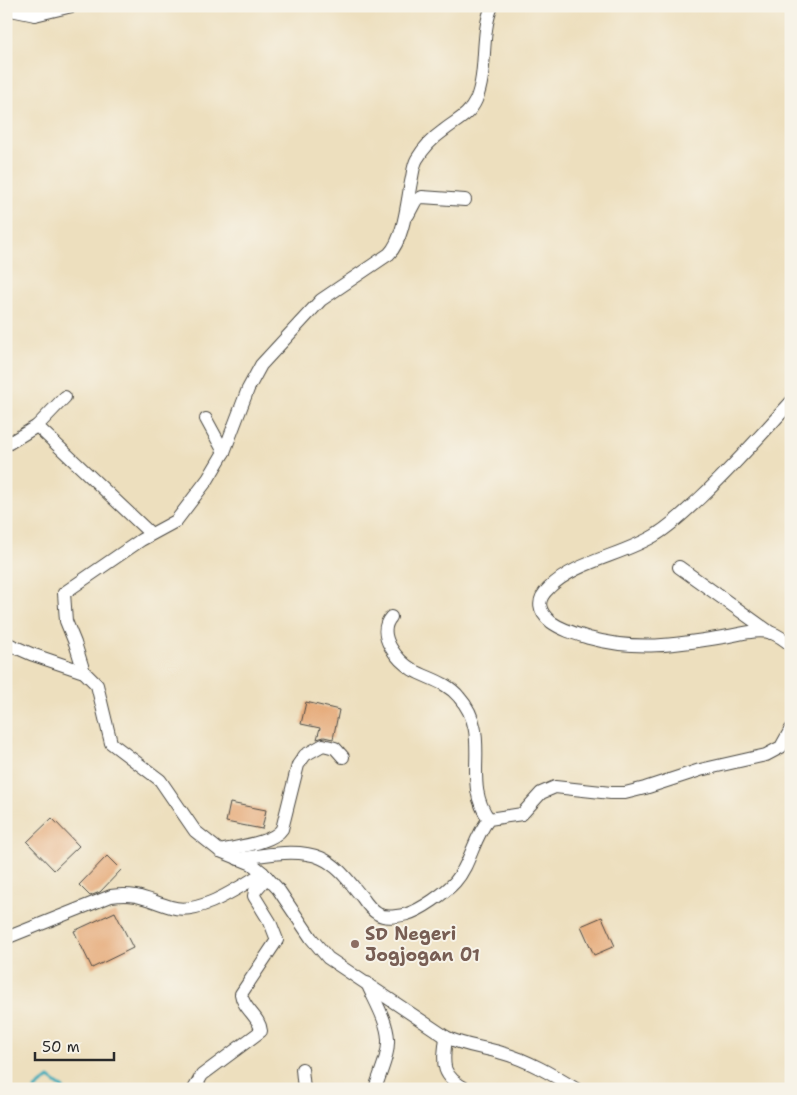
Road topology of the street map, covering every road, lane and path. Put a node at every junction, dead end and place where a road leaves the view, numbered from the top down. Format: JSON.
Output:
{"nodes":[{"id":1,"x":72,"y":6,"type":"edge"},
{"id":2,"x":492,"y":6,"type":"edge"},
{"id":3,"x":6,"y":9,"type":"edge"},
{"id":4,"x":34,"y":10,"type":"edge"},
{"id":5,"x":465,"y":200,"type":"dead end"},
{"id":6,"x":403,"y":220,"type":"junction"},
{"id":7,"x":66,"y":397,"type":"dead end"},
{"id":8,"x":791,"y":402,"type":"edge"},
{"id":9,"x":206,"y":419,"type":"dead end"},
{"id":10,"x":37,"y":426,"type":"junction"},
{"id":11,"x":6,"y":445,"type":"edge"},
{"id":12,"x":224,"y":452,"type":"junction"},
{"id":13,"x":152,"y":534,"type":"junction"},
{"id":14,"x":679,"y":567,"type":"dead end"},
{"id":15,"x":391,"y":618,"type":"dead end"},
{"id":16,"x":771,"y":632,"type":"junction"},
{"id":17,"x":6,"y":643,"type":"edge"},
{"id":18,"x":791,"y":645,"type":"edge"},
{"id":19,"x":84,"y":672,"type":"junction"},
{"id":20,"x":791,"y":730,"type":"edge"},
{"id":21,"x":343,"y":757,"type":"dead end"},
{"id":22,"x":489,"y":819,"type":"junction"},
{"id":23,"x":220,"y":851,"type":"junction"},
{"id":24,"x":238,"y":858,"type":"junction"},
{"id":25,"x":265,"y":875,"type":"junction"},
{"id":26,"x":6,"y":938,"type":"edge"},
{"id":27,"x":367,"y":983,"type":"junction"},
{"id":28,"x":446,"y":1037,"type":"junction"},
{"id":29,"x":302,"y":1069,"type":"dead end"},
{"id":30,"x":194,"y":1089,"type":"edge"},
{"id":31,"x":304,"y":1089,"type":"edge"},
{"id":32,"x":375,"y":1089,"type":"edge"},
{"id":33,"x":466,"y":1089,"type":"edge"},
{"id":34,"x":576,"y":1089,"type":"edge"}],
"edges":[{"from":1,"to":4,"type":"street"},
{"from":2,"to":6,"type":"street"},
{"from":3,"to":4,"type":"street"},
{"from":5,"to":6,"type":"street"},
{"from":6,"to":12,"type":"street"},
{"from":7,"to":10,"type":"street"},
{"from":8,"to":16,"type":"street"},
{"from":9,"to":12,"type":"street"},
{"from":10,"to":11,"type":"street"},
{"from":10,"to":13,"type":"street"},
{"from":12,"to":13,"type":"street"},
{"from":13,"to":19,"type":"street"},
{"from":14,"to":16,"type":"street"},
{"from":15,"to":22,"type":"street"},
{"from":16,"to":18,"type":"street"},
{"from":17,"to":19,"type":"street"},
{"from":19,"to":23,"type":"street"},
{"from":20,"to":22,"type":"street"},
{"from":21,"to":23,"type":"street"},
{"from":22,"to":24,"type":"street"},
{"from":23,"to":24,"type":"street"},
{"from":24,"to":25,"type":"street"},
{"from":25,"to":26,"type":"street"},
{"from":25,"to":27,"type":"street"},
{"from":25,"to":30,"type":"street"},
{"from":27,"to":28,"type":"street"},
{"from":27,"to":32,"type":"street"},
{"from":28,"to":33,"type":"street"},
{"from":28,"to":34,"type":"street"},
{"from":29,"to":31,"type":"street"}]}
